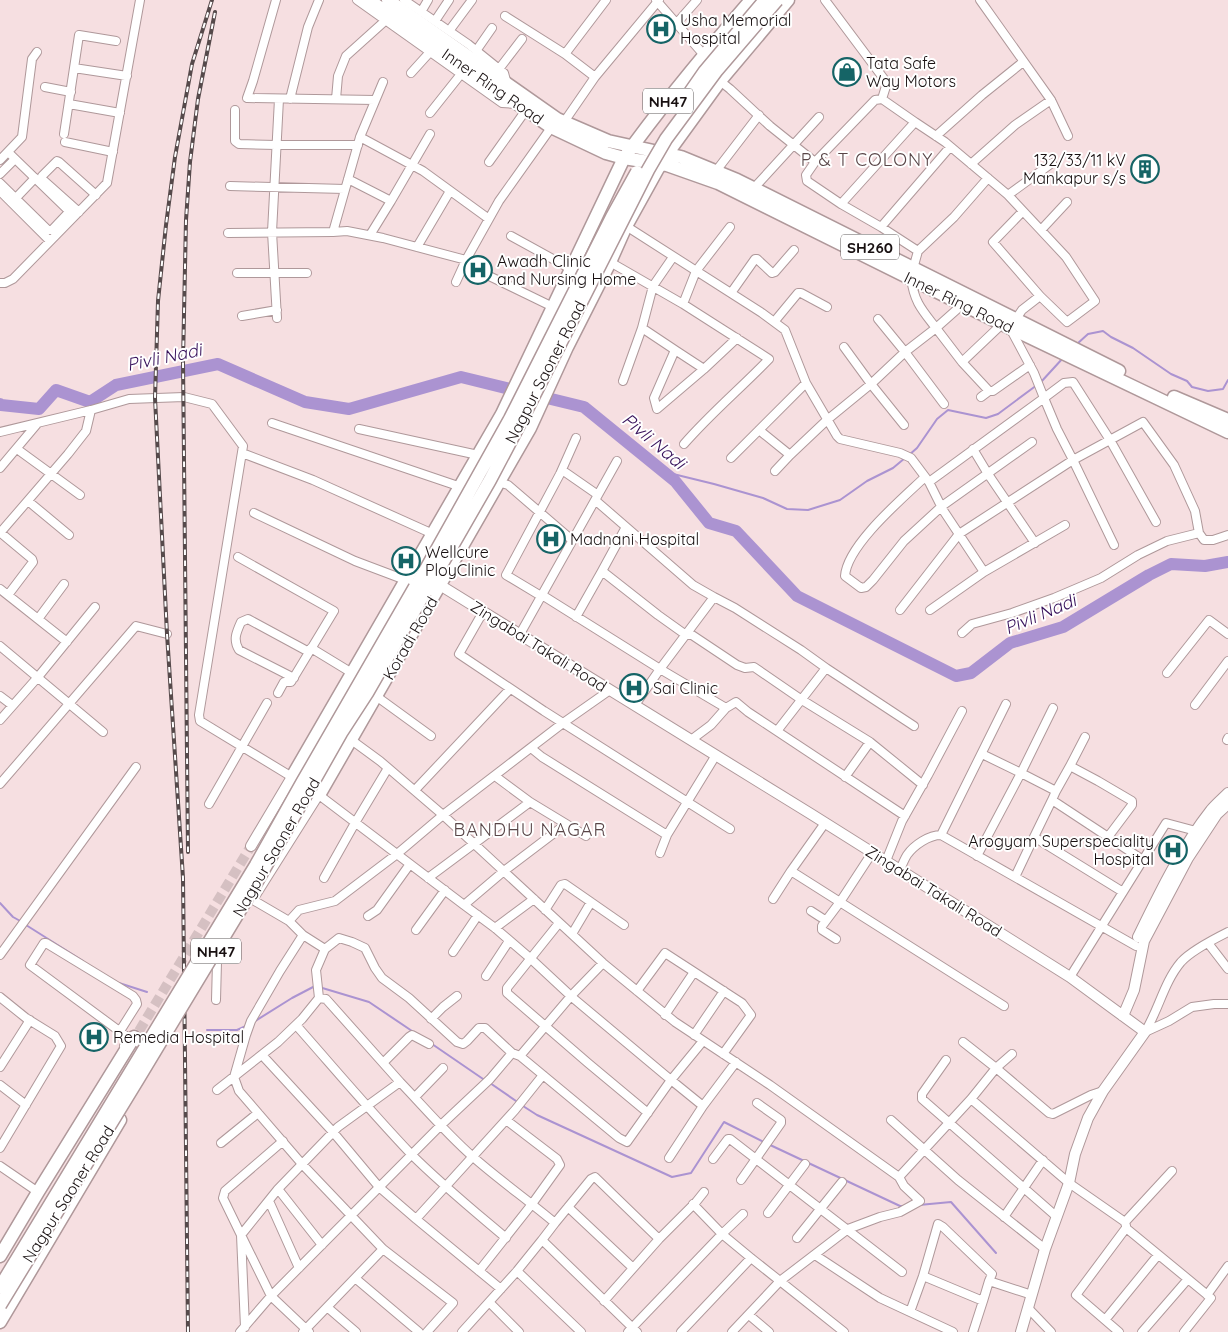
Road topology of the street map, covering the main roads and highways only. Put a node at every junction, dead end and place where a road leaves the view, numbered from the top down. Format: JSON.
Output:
{"nodes":[{"id":1,"x":369,"y":0,"type":"edge"},
{"id":2,"x":388,"y":0,"type":"edge"},
{"id":3,"x":751,"y":0,"type":"edge"},
{"id":4,"x":765,"y":0,"type":"edge"},
{"id":5,"x":778,"y":0,"type":"edge"},
{"id":6,"x":788,"y":0,"type":"edge"},
{"id":7,"x":426,"y":27,"type":"junction"},
{"id":8,"x":707,"y":52,"type":"junction"},
{"id":9,"x":734,"y":64,"type":"junction"},
{"id":10,"x":557,"y":122,"type":"junction"},
{"id":11,"x":632,"y":146,"type":"junction"},
{"id":12,"x":624,"y":158,"type":"junction"},
{"id":13,"x":664,"y":159,"type":"junction"},
{"id":14,"x":617,"y":172,"type":"junction"},
{"id":15,"x":650,"y":183,"type":"junction"},
{"id":16,"x":912,"y":274,"type":"junction"},
{"id":17,"x":1009,"y":324,"type":"junction"},
{"id":18,"x":539,"y":336,"type":"junction"},
{"id":19,"x":567,"y":347,"type":"junction"},
{"id":20,"x":1068,"y":348,"type":"junction"},
{"id":21,"x":1228,"y":420,"type":"edge"},
{"id":22,"x":1228,"y":432,"type":"edge"},
{"id":23,"x":429,"y":575,"type":"junction"},
{"id":24,"x":416,"y":586,"type":"junction"},
{"id":25,"x":0,"y":1256,"type":"edge"},
{"id":26,"x":0,"y":1287,"type":"edge"},
{"id":27,"x":0,"y":1305,"type":"edge"},
{"id":28,"x":0,"y":1322,"type":"edge"}],
"edges":[{"from":1,"to":7,"type":"main road","name":"Inner Ring Road","number":"SH260"},
{"from":2,"to":7,"type":"main road","name":"Inner Ring Road","number":"SH260"},
{"from":3,"to":8,"type":"main road","number":"NH47"},
{"from":4,"to":23,"type":"main road","name":"Nagpur Saoner Road","number":"NH47","bridge":true},
{"from":5,"to":23,"type":"main road","name":"Nagpur Saoner Road","number":"NH47","bridge":true},
{"from":6,"to":9,"type":"main road","name":"Koradi Road"},
{"from":7,"to":10,"type":"main road","name":"Inner Ring Road","number":"SH260"},
{"from":7,"to":10,"type":"main road","name":"Inner Ring Road","number":"SH260"},
{"from":8,"to":9,"type":"main road"},
{"from":8,"to":11,"type":"main road","number":"NH47"},
{"from":9,"to":13,"type":"main road","name":"Koradi Road"},
{"from":10,"to":11,"type":"main road","name":"Inner Ring Road","number":"SH260"},
{"from":10,"to":12,"type":"main road","name":"Inner Ring Road","number":"SH260"},
{"from":11,"to":12,"type":"main road","number":"NH47"},
{"from":11,"to":13,"type":"main road","number":"SH260"},
{"from":12,"to":13,"type":"main road","number":"SH260"},
{"from":12,"to":14,"type":"main road"},
{"from":13,"to":15,"type":"main road","name":"Koradi Road"},
{"from":13,"to":16,"type":"main road","name":"Inner Ring Road","number":"SH260"},
{"from":13,"to":16,"type":"main road","name":"Inner Ring Road","number":"SH260"},
{"from":14,"to":15,"type":"main road"},
{"from":14,"to":18,"type":"main road"},
{"from":15,"to":19,"type":"main road","name":"Koradi Road"},
{"from":16,"to":17,"type":"main road","name":"Inner Ring Road","number":"SH260"},
{"from":16,"to":17,"type":"main road","name":"Inner Ring Road","number":"SH260"},
{"from":17,"to":20,"type":"main road","name":"Inner Ring Road","number":"SH260"},
{"from":18,"to":19,"type":"main road"},
{"from":18,"to":23,"type":"main road"},
{"from":19,"to":23,"type":"main road","name":"Koradi Road"},
{"from":20,"to":21,"type":"main road","name":"Inner Ring Road","number":"SH260"},
{"from":20,"to":22,"type":"main road","name":"Inner Ring Road","number":"SH260"},
{"from":23,"to":24,"type":"main road","name":"Koradi Road","number":"NH47"},
{"from":23,"to":24,"type":"main road"},
{"from":23,"to":24,"type":"main road","name":"Koradi Road"},
{"from":24,"to":26,"type":"main road","name":"Nagpur Saoner Road","number":"NH47","bridge":true},
{"from":24,"to":27,"type":"main road","name":"Nagpur Saoner Road","number":"NH47","bridge":true},
{"from":25,"to":28,"type":"main road"}]}
